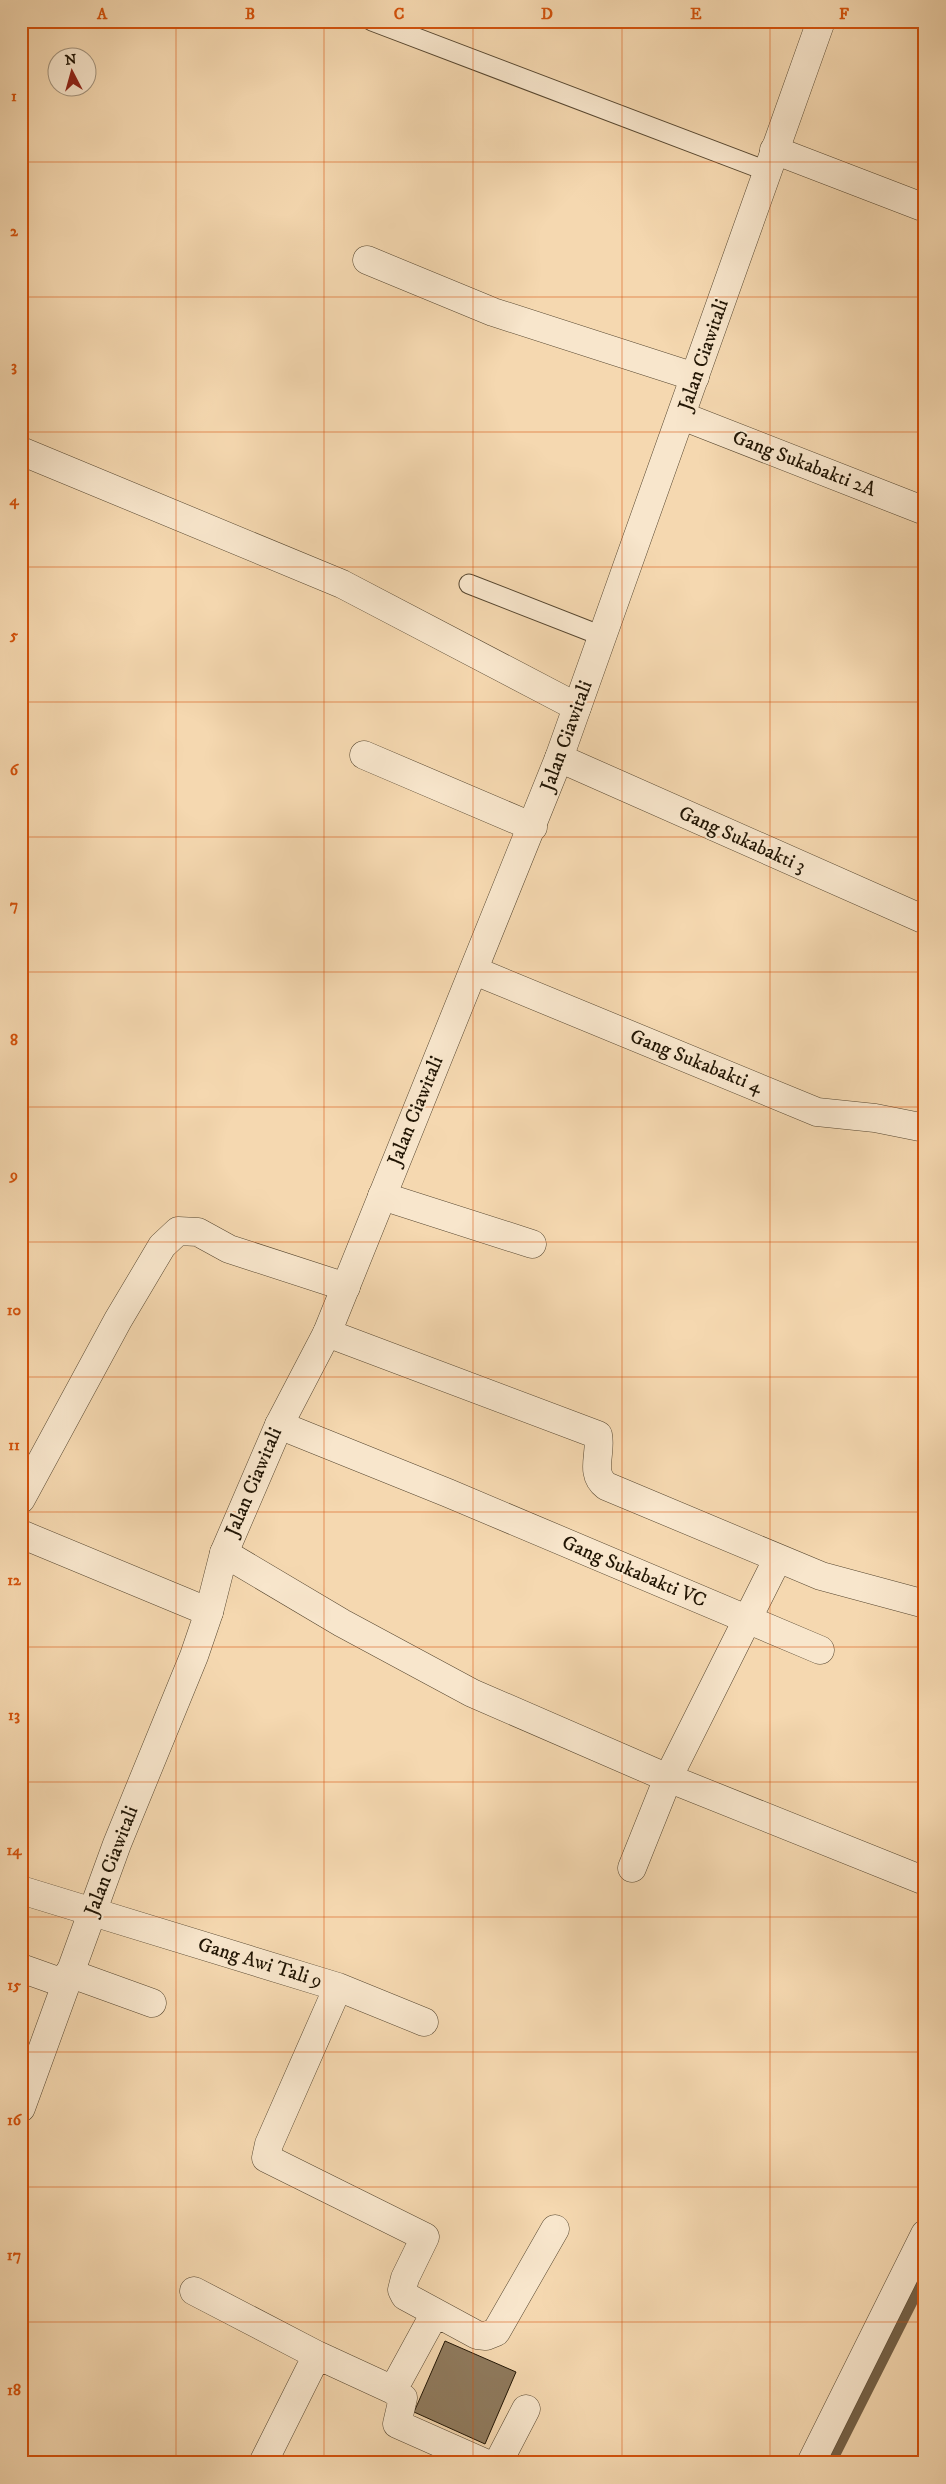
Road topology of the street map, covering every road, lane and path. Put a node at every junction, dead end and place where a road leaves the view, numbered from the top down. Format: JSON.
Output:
{"nodes":[{"id":1,"x":372,"y":21,"type":"edge"},
{"id":2,"x":821,"y":21,"type":"edge"},
{"id":3,"x":770,"y":161,"type":"junction"},
{"id":4,"x":925,"y":208,"type":"edge"},
{"id":5,"x":367,"y":260,"type":"dead end"},
{"id":6,"x":695,"y":377,"type":"junction"},
{"id":7,"x":682,"y":416,"type":"junction"},
{"id":8,"x":21,"y":451,"type":"edge"},
{"id":9,"x":925,"y":511,"type":"edge"},
{"id":10,"x":469,"y":584,"type":"dead end"},
{"id":11,"x":602,"y":636,"type":"junction"},
{"id":12,"x":577,"y":708,"type":"junction"},
{"id":13,"x":364,"y":755,"type":"dead end"},
{"id":14,"x":559,"y":758,"type":"junction"},
{"id":15,"x":533,"y":827,"type":"junction"},
{"id":16,"x":925,"y":920,"type":"edge"},
{"id":17,"x":475,"y":971,"type":"junction"},
{"id":18,"x":925,"y":1128,"type":"edge"},
{"id":19,"x":382,"y":1196,"type":"junction"},
{"id":20,"x":532,"y":1244,"type":"dead end"},
{"id":21,"x":346,"y":1287,"type":"junction"},
{"id":22,"x":327,"y":1333,"type":"junction"},
{"id":23,"x":279,"y":1425,"type":"junction"},
{"id":24,"x":21,"y":1499,"type":"edge"},
{"id":25,"x":21,"y":1534,"type":"edge"},
{"id":26,"x":224,"y":1553,"type":"junction"},
{"id":27,"x":778,"y":1558,"type":"junction"},
{"id":28,"x":925,"y":1604,"type":"edge"},
{"id":29,"x":209,"y":1612,"type":"junction"},
{"id":30,"x":747,"y":1620,"type":"junction"},
{"id":31,"x":820,"y":1650,"type":"dead end"},
{"id":32,"x":668,"y":1778,"type":"junction"},
{"id":33,"x":632,"y":1868,"type":"dead end"},
{"id":34,"x":925,"y":1881,"type":"edge"},
{"id":35,"x":21,"y":1890,"type":"edge"},
{"id":36,"x":93,"y":1912,"type":"junction"},
{"id":37,"x":21,"y":1968,"type":"edge"},
{"id":38,"x":68,"y":1978,"type":"junction"},
{"id":39,"x":338,"y":1987,"type":"junction"},
{"id":40,"x":152,"y":2003,"type":"dead end"},
{"id":41,"x":424,"y":2022,"type":"dead end"},
{"id":42,"x":27,"y":2071,"type":"edge"},
{"id":43,"x":21,"y":2108,"type":"edge"},
{"id":44,"x":555,"y":2229,"type":"dead end"},
{"id":45,"x":925,"y":2234,"type":"edge"},
{"id":46,"x":194,"y":2291,"type":"dead end"},
{"id":47,"x":434,"y":2313,"type":"junction"},
{"id":48,"x":317,"y":2355,"type":"junction"},
{"id":49,"x":393,"y":2390,"type":"junction"},
{"id":50,"x":526,"y":2409,"type":"dead end"},
{"id":51,"x":263,"y":2463,"type":"edge"},
{"id":52,"x":485,"y":2463,"type":"edge"},
{"id":53,"x":493,"y":2463,"type":"edge"},
{"id":54,"x":811,"y":2463,"type":"edge"}],
"edges":[{"from":1,"to":3,"type":"lane"},
{"from":2,"to":3,"type":"street","name":"Jalan Ciawitali"},
{"from":3,"to":4,"type":"street"},
{"from":3,"to":6,"type":"street","name":"Jalan Ciawitali"},
{"from":5,"to":6,"type":"street"},
{"from":6,"to":7,"type":"street","name":"Jalan Ciawitali"},
{"from":7,"to":9,"type":"street","name":"Gang Sukabakti 2A"},
{"from":7,"to":11,"type":"street","name":"Jalan Ciawitali"},
{"from":8,"to":12,"type":"street"},
{"from":10,"to":11,"type":"lane"},
{"from":11,"to":12,"type":"street","name":"Jalan Ciawitali"},
{"from":12,"to":14,"type":"street","name":"Jalan Ciawitali"},
{"from":13,"to":15,"type":"street"},
{"from":14,"to":15,"type":"street","name":"Jalan Ciawitali"},
{"from":14,"to":16,"type":"street","name":"Gang Sukabakti 3"},
{"from":15,"to":17,"type":"street","name":"Jalan Ciawitali"},
{"from":17,"to":18,"type":"street","name":"Gang Sukabakti 4"},
{"from":17,"to":19,"type":"street","name":"Jalan Ciawitali"},
{"from":19,"to":20,"type":"street"},
{"from":19,"to":21,"type":"street","name":"Jalan Ciawitali"},
{"from":21,"to":22,"type":"street","name":"Jalan Ciawitali"},
{"from":21,"to":24,"type":"street"},
{"from":22,"to":23,"type":"street","name":"Jalan Ciawitali"},
{"from":22,"to":27,"type":"street"},
{"from":23,"to":26,"type":"street","name":"Jalan Ciawitali"},
{"from":23,"to":30,"type":"street","name":"Gang Sukabakti VC"},
{"from":25,"to":29,"type":"street"},
{"from":26,"to":29,"type":"street","name":"Jalan Ciawitali"},
{"from":26,"to":32,"type":"street"},
{"from":27,"to":28,"type":"street"},
{"from":27,"to":30,"type":"street"},
{"from":29,"to":36,"type":"street","name":"Jalan Ciawitali"},
{"from":30,"to":31,"type":"street","name":"Gang Sukabakti VC"},
{"from":30,"to":32,"type":"street"},
{"from":32,"to":33,"type":"street"},
{"from":32,"to":34,"type":"street"},
{"from":35,"to":36,"type":"street","name":"Gang Awi Tali 9"},
{"from":36,"to":38,"type":"street","name":"Jalan Ciawitali"},
{"from":36,"to":39,"type":"street","name":"Gang Awi Tali 9"},
{"from":37,"to":38,"type":"street"},
{"from":38,"to":40,"type":"street"},
{"from":38,"to":42,"type":"street","name":"Jalan Ciawitali"},
{"from":39,"to":41,"type":"street","name":"Gang Awi Tali 9"},
{"from":39,"to":47,"type":"street"},
{"from":42,"to":43,"type":"street","name":"Jalan Ciawitali"},
{"from":44,"to":47,"type":"street"},
{"from":45,"to":54,"type":"street"},
{"from":46,"to":48,"type":"street"},
{"from":47,"to":49,"type":"street"},
{"from":48,"to":49,"type":"street"},
{"from":48,"to":51,"type":"street"},
{"from":49,"to":52,"type":"street"},
{"from":50,"to":53,"type":"street"}]}
